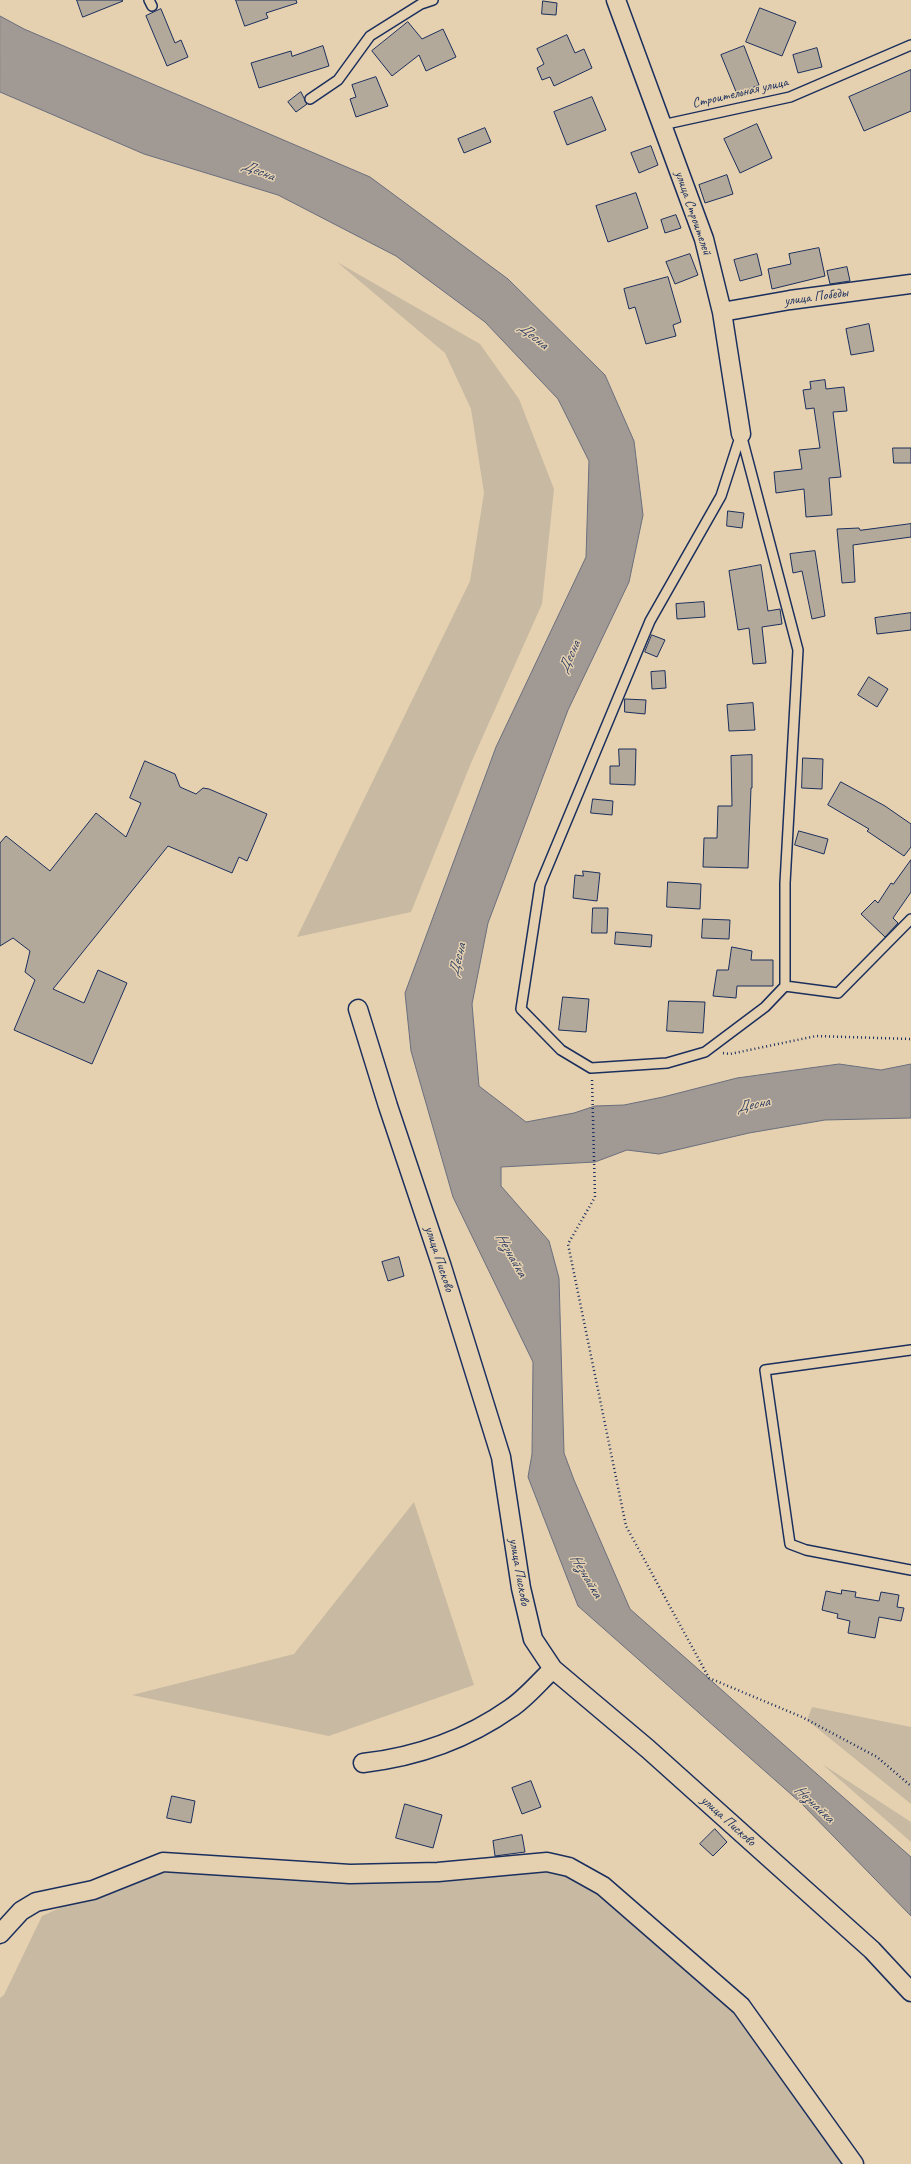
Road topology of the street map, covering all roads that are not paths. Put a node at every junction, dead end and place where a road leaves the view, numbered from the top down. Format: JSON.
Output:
{"nodes":[{"id":1,"x":433,"y":0,"type":"edge"},
{"id":2,"x":616,"y":0,"type":"edge"},
{"id":3,"x":911,"y":45,"type":"edge"},
{"id":4,"x":310,"y":99,"type":"dead end"},
{"id":5,"x":662,"y":125,"type":"junction"},
{"id":6,"x":911,"y":284,"type":"edge"},
{"id":7,"x":722,"y":312,"type":"junction"},
{"id":8,"x":741,"y":434,"type":"junction"},
{"id":9,"x":911,"y":919,"type":"edge"},
{"id":10,"x":785,"y":986,"type":"junction"},
{"id":11,"x":358,"y":1009,"type":"dead end"},
{"id":12,"x":911,"y":1350,"type":"edge"},
{"id":13,"x":911,"y":1570,"type":"edge"},
{"id":14,"x":553,"y":1669,"type":"junction"},
{"id":15,"x":363,"y":1763,"type":"dead end"},
{"id":16,"x":0,"y":1934,"type":"edge"},
{"id":17,"x":911,"y":1992,"type":"edge"},
{"id":18,"x":854,"y":2164,"type":"edge"}],
"edges":[{"from":1,"to":4,"type":"lane"},
{"from":2,"to":5,"type":"street","name":"улица Строителей"},
{"from":3,"to":5,"type":"lane","name":"Строительная улица"},
{"from":5,"to":7,"type":"street","name":"улица Строителей"},
{"from":6,"to":7,"type":"street","name":"улица Победы"},
{"from":7,"to":8,"type":"street","name":"улица Строителей"},
{"from":8,"to":10,"type":"lane"},
{"from":8,"to":10,"type":"lane"},
{"from":9,"to":10,"type":"lane"},
{"from":11,"to":14,"type":"street","name":"улица Писково"},
{"from":12,"to":13,"type":"lane"},
{"from":14,"to":15,"type":"street"},
{"from":14,"to":17,"type":"street","name":"улица Писково"},
{"from":16,"to":18,"type":"street"}]}
